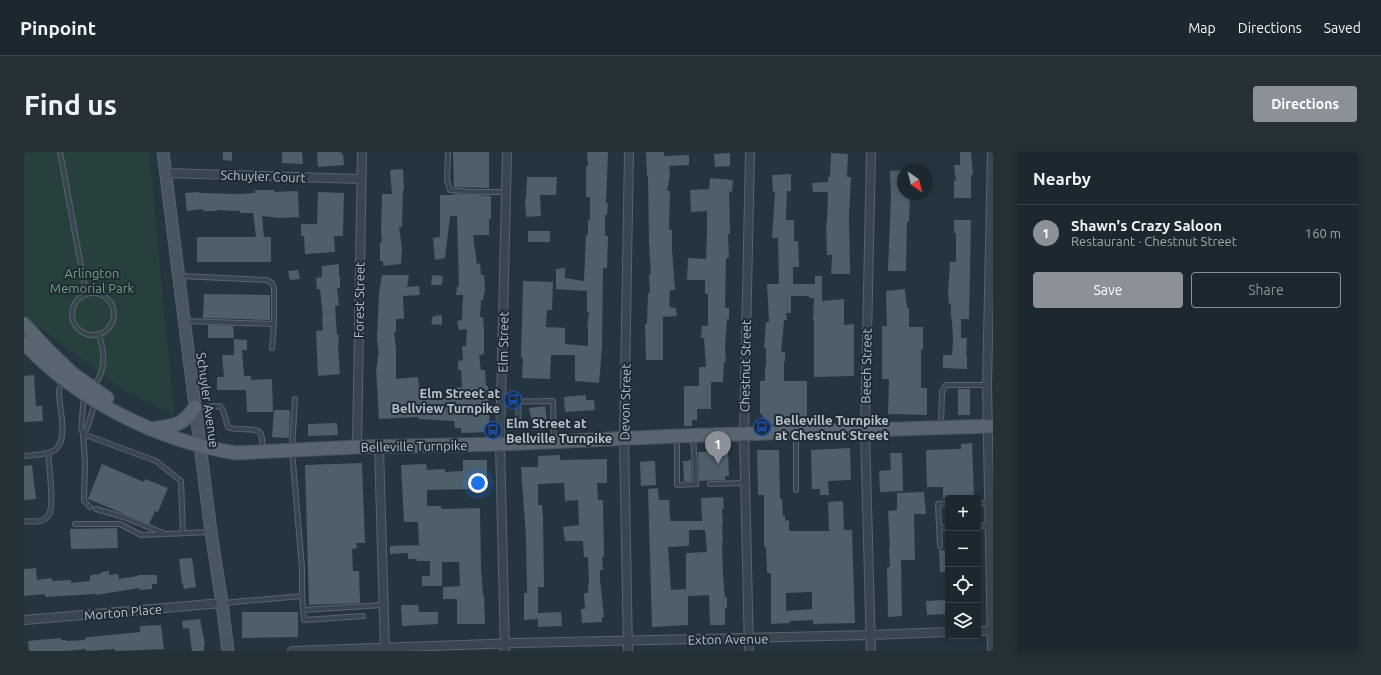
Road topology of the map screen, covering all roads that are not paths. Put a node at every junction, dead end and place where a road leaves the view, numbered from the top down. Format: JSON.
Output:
{"nodes":[{"id":1,"x":60,"y":152,"type":"edge"},
{"id":2,"x":163,"y":152,"type":"edge"},
{"id":3,"x":362,"y":152,"type":"edge"},
{"id":4,"x":448,"y":152,"type":"edge"},
{"id":5,"x":507,"y":152,"type":"edge"},
{"id":6,"x":629,"y":152,"type":"edge"},
{"id":7,"x":750,"y":152,"type":"edge"},
{"id":8,"x":871,"y":152,"type":"edge"},
{"id":9,"x":992,"y":152,"type":"edge"},
{"id":10,"x":165,"y":173,"type":"junction"},
{"id":11,"x":361,"y":178,"type":"junction"},
{"id":12,"x":506,"y":192,"type":"junction"},
{"id":13,"x":178,"y":276,"type":"junction"},
{"id":14,"x":86,"y":293,"type":"junction"},
{"id":15,"x":184,"y":321,"type":"junction"},
{"id":16,"x":24,"y":324,"type":"edge"},
{"id":17,"x":274,"y":324,"type":"junction"},
{"id":18,"x":99,"y":334,"type":"junction"},
{"id":19,"x":24,"y":343,"type":"edge"},
{"id":20,"x":272,"y":348,"type":"dead end"},
{"id":21,"x":62,"y":378,"type":"junction"},
{"id":22,"x":987,"y":385,"type":"junction"},
{"id":23,"x":91,"y":394,"type":"junction"},
{"id":24,"x":295,"y":399,"type":"dead end"},
{"id":25,"x":518,"y":401,"type":"junction"},
{"id":26,"x":501,"y":402,"type":"junction"},
{"id":27,"x":195,"y":407,"type":"junction"},
{"id":28,"x":990,"y":426,"type":"edge"},
{"id":29,"x":519,"y":427,"type":"dead end"},
{"id":30,"x":941,"y":428,"type":"junction"},
{"id":31,"x":150,"y":429,"type":"junction"},
{"id":32,"x":865,"y":430,"type":"junction"},
{"id":33,"x":796,"y":432,"type":"junction"},
{"id":34,"x":744,"y":433,"type":"junction"},
{"id":35,"x":83,"y":434,"type":"junction"},
{"id":36,"x":693,"y":435,"type":"junction"},
{"id":37,"x":677,"y":436,"type":"junction"},
{"id":38,"x":624,"y":438,"type":"junction"},
{"id":39,"x":554,"y":441,"type":"junction"},
{"id":40,"x":500,"y":444,"type":"junction"},
{"id":41,"x":200,"y":446,"type":"junction"},
{"id":42,"x":357,"y":447,"type":"junction"},
{"id":43,"x":379,"y":447,"type":"junction"},
{"id":44,"x":292,"y":450,"type":"junction"},
{"id":45,"x":262,"y":452,"type":"junction"},
{"id":46,"x":48,"y":453,"type":"junction"},
{"id":47,"x":24,"y":456,"type":"edge"},
{"id":48,"x":745,"y":483,"type":"junction"},
{"id":49,"x":710,"y":484,"type":"dead end"},
{"id":50,"x":796,"y":490,"type":"dead end"},
{"id":51,"x":990,"y":502,"type":"edge"},
{"id":52,"x":945,"y":504,"type":"edge"},
{"id":53,"x":90,"y":507,"type":"dead end"},
{"id":54,"x":96,"y":509,"type":"dead end"},
{"id":55,"x":24,"y":521,"type":"edge"},
{"id":56,"x":75,"y":524,"type":"dead end"},
{"id":57,"x":989,"y":525,"type":"junction"},
{"id":58,"x":945,"y":526,"type":"edge"},
{"id":59,"x":981,"y":526,"type":"edge"},
{"id":60,"x":939,"y":527,"type":"junction"},
{"id":61,"x":211,"y":532,"type":"junction"},
{"id":62,"x":183,"y":533,"type":"junction"},
{"id":63,"x":166,"y":534,"type":"junction"},
{"id":64,"x":991,"y":545,"type":"edge"},
{"id":65,"x":940,"y":546,"type":"dead end"},
{"id":66,"x":302,"y":596,"type":"junction"},
{"id":67,"x":222,"y":603,"type":"junction"},
{"id":68,"x":383,"y":605,"type":"junction"},
{"id":69,"x":303,"y":610,"type":"junction"},
{"id":70,"x":363,"y":616,"type":"dead end"},
{"id":71,"x":24,"y":620,"type":"edge"},
{"id":72,"x":981,"y":631,"type":"edge"},
{"id":73,"x":992,"y":631,"type":"edge"},
{"id":74,"x":945,"y":632,"type":"edge"},
{"id":75,"x":870,"y":636,"type":"junction"},
{"id":76,"x":748,"y":638,"type":"junction"},
{"id":77,"x":628,"y":641,"type":"junction"},
{"id":78,"x":505,"y":647,"type":"edge"},
{"id":79,"x":385,"y":650,"type":"edge"},
{"id":80,"x":228,"y":651,"type":"edge"},
{"id":81,"x":292,"y":651,"type":"edge"},
{"id":82,"x":628,"y":651,"type":"edge"},
{"id":83,"x":749,"y":651,"type":"edge"},
{"id":84,"x":871,"y":651,"type":"edge"},
{"id":85,"x":992,"y":651,"type":"edge"}],
"edges":[{"from":1,"to":14,"type":"lane"},
{"from":2,"to":10,"type":"main road","name":"Schuyler Avenue"},
{"from":3,"to":11,"type":"street","name":"Forest Street"},
{"from":4,"to":12,"type":"lane"},
{"from":5,"to":12,"type":"street","name":"Elm Street"},
{"from":6,"to":38,"type":"street","name":"Devon Street"},
{"from":7,"to":34,"type":"street","name":"Chestnut Street"},
{"from":8,"to":32,"type":"street","name":"Beech Street"},
{"from":9,"to":22,"type":"street"},
{"from":10,"to":11,"type":"street","name":"Schuyler Court"},
{"from":10,"to":13,"type":"main road","name":"Schuyler Avenue"},
{"from":11,"to":42,"type":"street","name":"Forest Street"},
{"from":12,"to":26,"type":"street","name":"Elm Street"},
{"from":13,"to":15,"type":"main road","name":"Schuyler Avenue"},
{"from":13,"to":17,"type":"lane"},
{"from":14,"to":18,"type":"lane"},
{"from":14,"to":18,"type":"lane"},
{"from":15,"to":17,"type":"lane"},
{"from":15,"to":27,"type":"main road","name":"Schuyler Avenue"},
{"from":16,"to":23,"type":"main road","name":"Belleville Turnpike"},
{"from":17,"to":20,"type":"lane"},
{"from":18,"to":23,"type":"lane"},
{"from":19,"to":21,"type":"main road","name":"Belleville Turnpike"},
{"from":21,"to":23,"type":"main road","name":"Belleville Turnpike"},
{"from":21,"to":46,"type":"lane"},
{"from":22,"to":28,"type":"street"},
{"from":22,"to":30,"type":"lane"},
{"from":23,"to":31,"type":"main road","name":"Belleville Turnpike"},
{"from":23,"to":35,"type":"lane"},
{"from":23,"to":35,"type":"lane"},
{"from":24,"to":44,"type":"lane"},
{"from":25,"to":26,"type":"lane"},
{"from":25,"to":29,"type":"lane"},
{"from":25,"to":39,"type":"lane"},
{"from":26,"to":40,"type":"street","name":"Elm Street"},
{"from":27,"to":31,"type":"main road"},
{"from":27,"to":41,"type":"main road","name":"Schuyler Avenue"},
{"from":27,"to":45,"type":"lane"},
{"from":28,"to":30,"type":"main road","name":"Belleville Turnpike"},
{"from":28,"to":51,"type":"street"},
{"from":30,"to":32,"type":"main road","name":"Belleville Turnpike"},
{"from":31,"to":41,"type":"main road","name":"Belleville Turnpike"},
{"from":32,"to":33,"type":"main road","name":"Belleville Turnpike"},
{"from":32,"to":75,"type":"street","name":"Beech Street"},
{"from":33,"to":34,"type":"main road","name":"Belleville Turnpike"},
{"from":33,"to":50,"type":"lane"},
{"from":34,"to":36,"type":"main road","name":"Belleville Turnpike"},
{"from":34,"to":48,"type":"street","name":"Chestnut Street"},
{"from":35,"to":53,"type":"lane"},
{"from":35,"to":62,"type":"lane"},
{"from":36,"to":37,"type":"main road","name":"Belleville Turnpike"},
{"from":36,"to":37,"type":"lane"},
{"from":37,"to":38,"type":"main road","name":"Belleville Turnpike"},
{"from":38,"to":39,"type":"main road","name":"Belleville Turnpike"},
{"from":38,"to":77,"type":"street","name":"Devon Street"},
{"from":39,"to":40,"type":"main road","name":"Belleville Turnpike"},
{"from":40,"to":43,"type":"main road","name":"Belleville Turnpike"},
{"from":40,"to":78,"type":"street","name":"Elm Street"},
{"from":41,"to":45,"type":"main road","name":"Belleville Turnpike"},
{"from":41,"to":61,"type":"main road","name":"Schuyler Avenue"},
{"from":42,"to":43,"type":"main road","name":"Belleville Turnpike"},
{"from":42,"to":44,"type":"main road","name":"Belleville Turnpike"},
{"from":43,"to":68,"type":"street"},
{"from":44,"to":45,"type":"main road","name":"Belleville Turnpike"},
{"from":44,"to":66,"type":"lane"},
{"from":46,"to":47,"type":"lane"},
{"from":46,"to":55,"type":"lane"},
{"from":48,"to":49,"type":"lane"},
{"from":48,"to":76,"type":"street","name":"Chestnut Street"},
{"from":51,"to":57,"type":"street"},
{"from":52,"to":60,"type":"lane"},
{"from":54,"to":63,"type":"lane"},
{"from":56,"to":63,"type":"lane"},
{"from":57,"to":59,"type":"lane"},
{"from":57,"to":64,"type":"street"},
{"from":58,"to":60,"type":"lane"},
{"from":60,"to":65,"type":"lane"},
{"from":61,"to":62,"type":"lane"},
{"from":61,"to":67,"type":"main road","name":"Schuyler Avenue"},
{"from":62,"to":63,"type":"lane"},
{"from":64,"to":73,"type":"street"},
{"from":66,"to":67,"type":"lane"},
{"from":66,"to":69,"type":"lane"},
{"from":67,"to":71,"type":"street","name":"Morton Place"},
{"from":67,"to":80,"type":"main road","name":"Schuyler Avenue"},
{"from":68,"to":69,"type":"lane"},
{"from":68,"to":79,"type":"street"},
{"from":69,"to":70,"type":"lane"},
{"from":72,"to":73,"type":"street"},
{"from":73,"to":85,"type":"street"},
{"from":74,"to":75,"type":"street","name":"Exton Avenue"},
{"from":75,"to":76,"type":"street","name":"Exton Avenue"},
{"from":75,"to":84,"type":"street","name":"Beech Street"},
{"from":76,"to":77,"type":"street","name":"Exton Avenue"},
{"from":76,"to":83,"type":"street","name":"Chestnut Street"},
{"from":77,"to":78,"type":"street","name":"Exton Avenue"},
{"from":77,"to":82,"type":"street","name":"Devon Street"},
{"from":78,"to":79,"type":"street","name":"Exton Avenue"},
{"from":79,"to":81,"type":"street","name":"Exton Avenue"}]}
